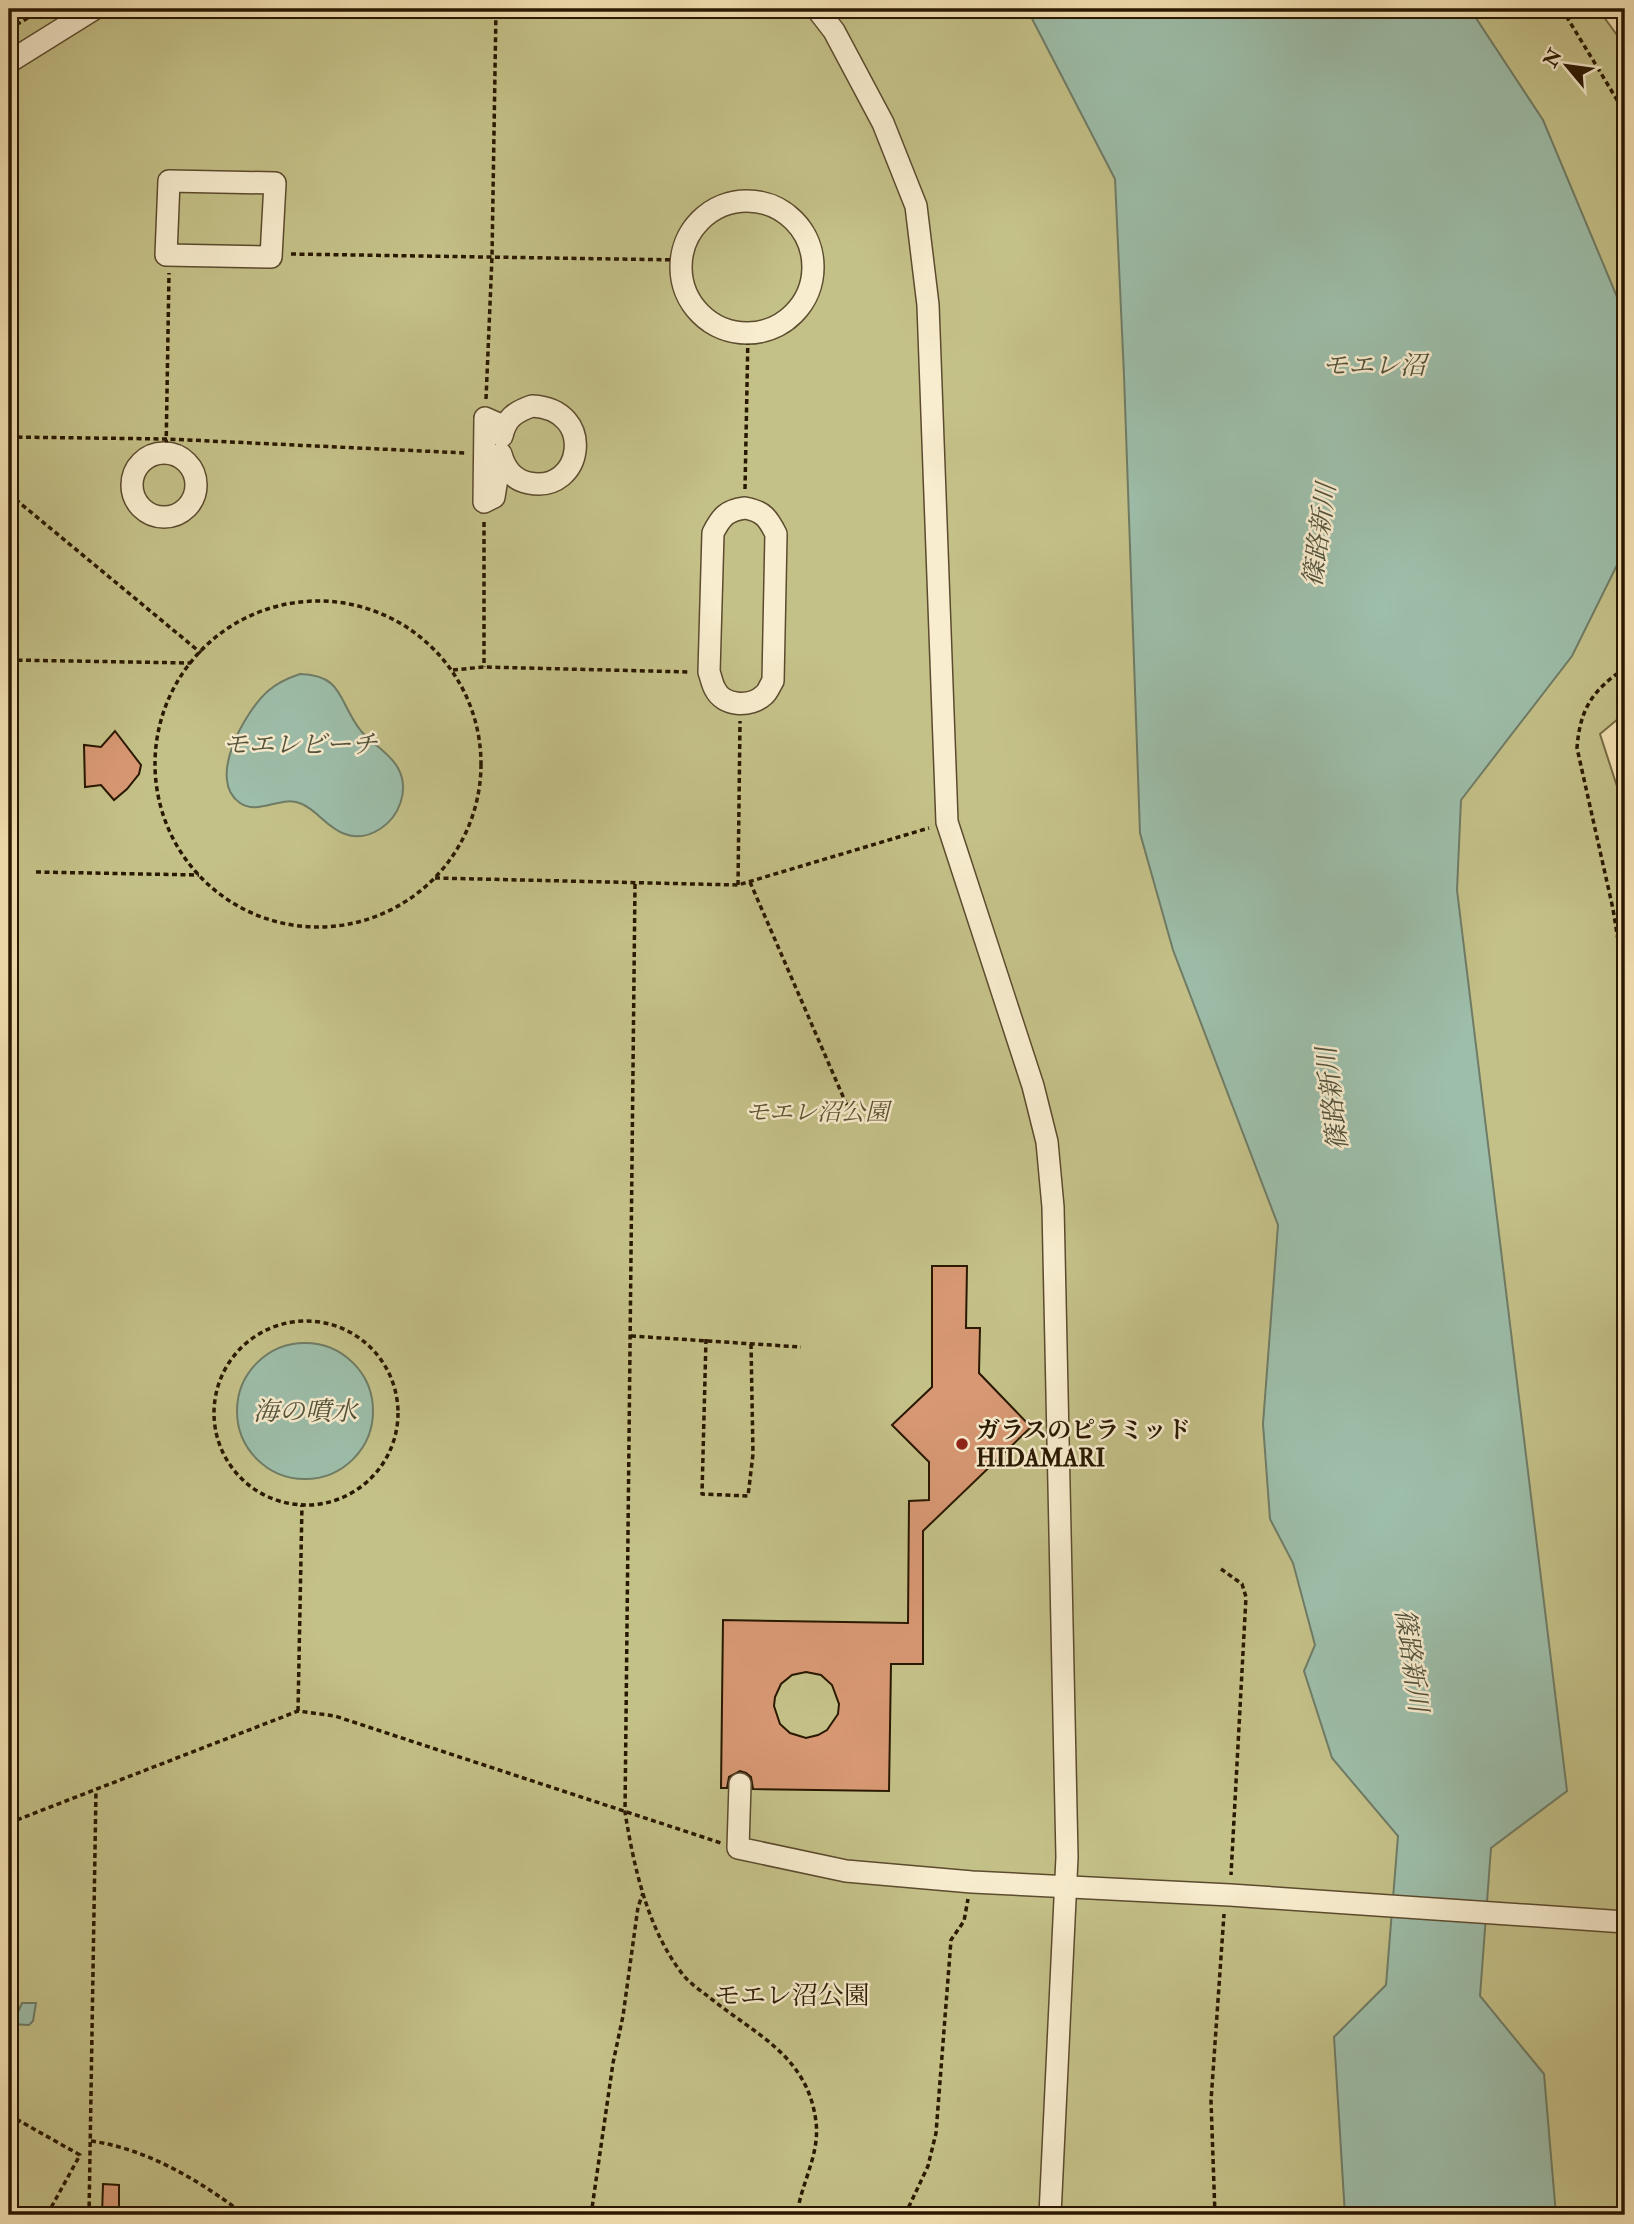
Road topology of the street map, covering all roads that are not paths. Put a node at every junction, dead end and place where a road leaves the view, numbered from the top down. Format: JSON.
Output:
{"nodes":[{"id":1,"x":94,"y":9,"type":"edge"},
{"id":2,"x":817,"y":9,"type":"edge"},
{"id":3,"x":9,"y":62,"type":"edge"},
{"id":4,"x":169,"y":255,"type":"joint"},
{"id":5,"x":681,"y":260,"type":"joint"},
{"id":6,"x":484,"y":502,"type":"joint"},
{"id":7,"x":741,"y":705,"type":"joint"},
{"id":8,"x":740,"y":1784,"type":"dead end"},
{"id":9,"x":1066,"y":1886,"type":"junction"},
{"id":10,"x":1625,"y":1922,"type":"edge"},
{"id":11,"x":1051,"y":2215,"type":"edge"}],
"edges":[{"from":1,"to":3,"type":"street"},
{"from":2,"to":9,"type":"street"},
{"from":4,"to":4,"type":"street"},
{"from":5,"to":5,"type":"street"},
{"from":6,"to":6,"type":"street"},
{"from":7,"to":7,"type":"street"},
{"from":8,"to":9,"type":"street"},
{"from":9,"to":10,"type":"street"},
{"from":9,"to":11,"type":"street"}]}
